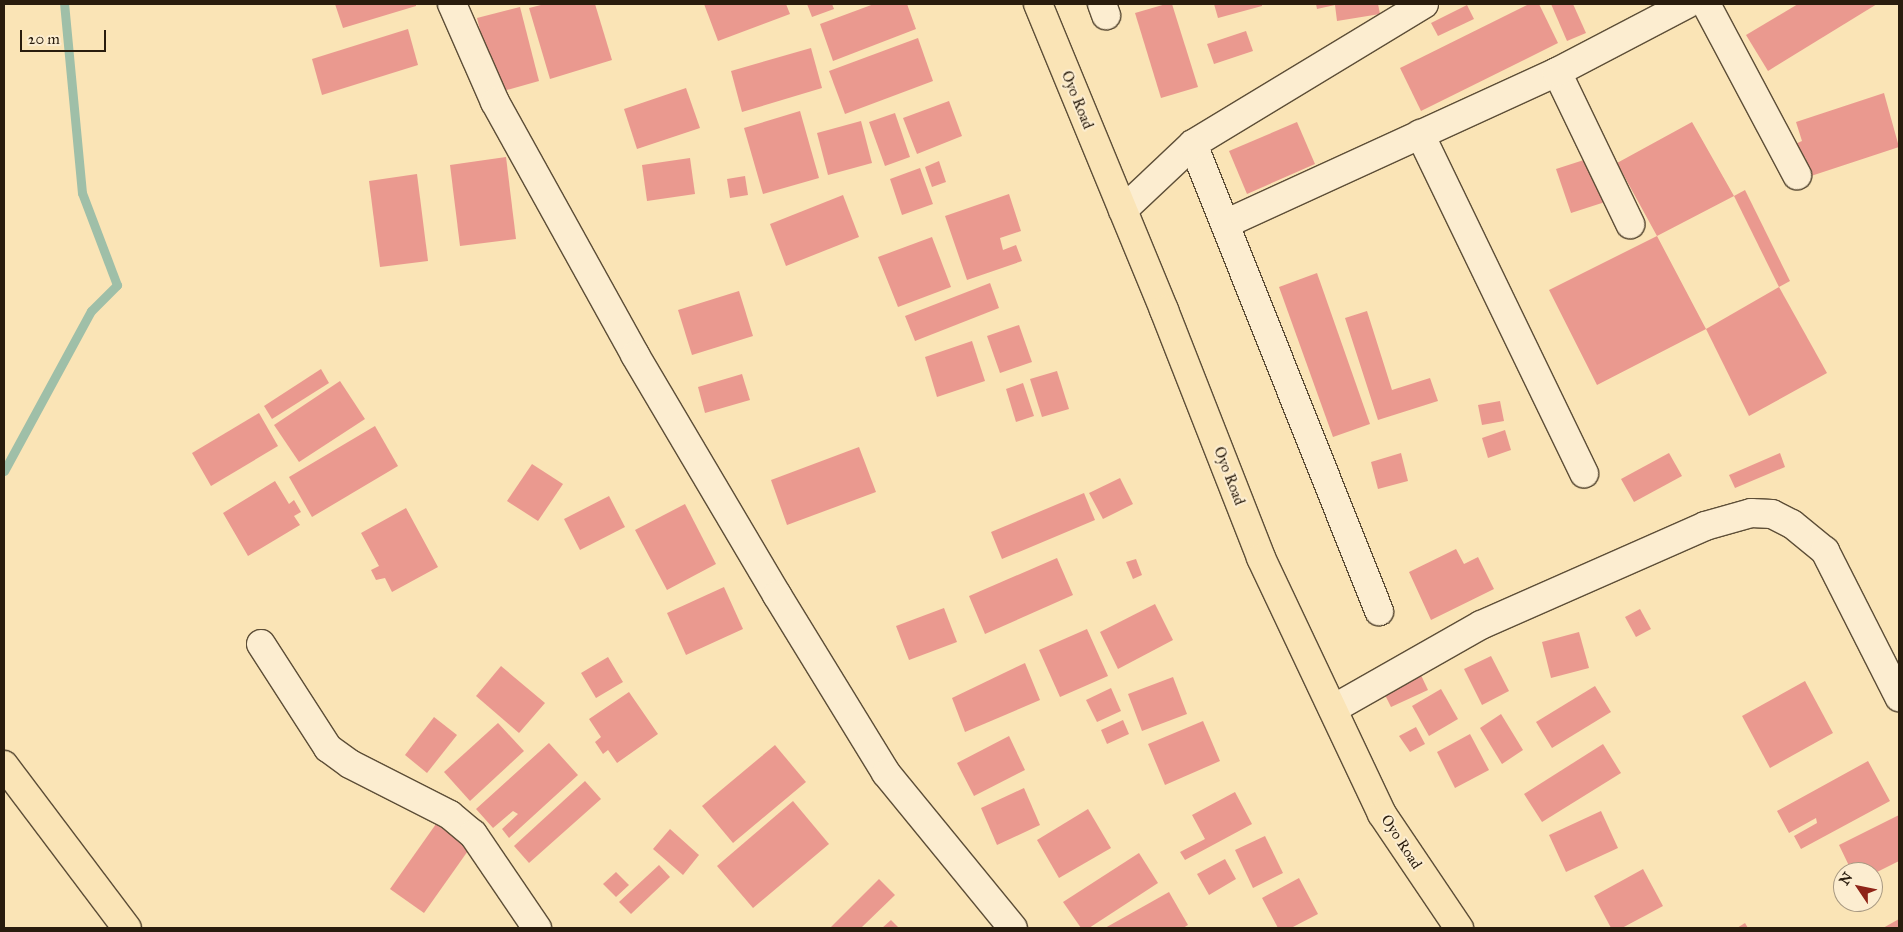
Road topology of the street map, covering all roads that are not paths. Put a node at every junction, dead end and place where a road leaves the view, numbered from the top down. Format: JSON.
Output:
{"nodes":[{"id":1,"x":452,"y":4,"type":"edge"},
{"id":2,"x":1038,"y":4,"type":"edge"},
{"id":3,"x":1424,"y":4,"type":"edge"},
{"id":4,"x":1687,"y":4,"type":"edge"},
{"id":5,"x":1706,"y":4,"type":"edge"},
{"id":6,"x":1557,"y":72,"type":"junction"},
{"id":7,"x":1420,"y":134,"type":"junction"},
{"id":8,"x":1193,"y":144,"type":"junction"},
{"id":9,"x":1797,"y":176,"type":"dead end"},
{"id":10,"x":1123,"y":210,"type":"junction"},
{"id":11,"x":1225,"y":224,"type":"junction"},
{"id":12,"x":1630,"y":224,"type":"dead end"},
{"id":13,"x":1584,"y":473,"type":"dead end"},
{"id":14,"x":1379,"y":611,"type":"dead end"},
{"id":15,"x":261,"y":644,"type":"dead end"},
{"id":16,"x":1899,"y":697,"type":"edge"},
{"id":17,"x":1333,"y":710,"type":"junction"},
{"id":18,"x":4,"y":765,"type":"edge"},
{"id":19,"x":128,"y":928,"type":"edge"},
{"id":20,"x":536,"y":928,"type":"edge"},
{"id":21,"x":1013,"y":928,"type":"edge"},
{"id":22,"x":1459,"y":928,"type":"edge"}],
"edges":[{"from":1,"to":21,"type":"street"},
{"from":2,"to":10,"type":"highway","name":"Oyo Road"},
{"from":3,"to":8,"type":"street"},
{"from":4,"to":6,"type":"street"},
{"from":5,"to":9,"type":"street"},
{"from":6,"to":7,"type":"street"},
{"from":6,"to":12,"type":"street"},
{"from":7,"to":11,"type":"street"},
{"from":7,"to":13,"type":"street"},
{"from":8,"to":10,"type":"street"},
{"from":8,"to":11,"type":"street"},
{"from":10,"to":17,"type":"highway","name":"Oyo Road"},
{"from":11,"to":14,"type":"street"},
{"from":15,"to":20,"type":"street"},
{"from":16,"to":17,"type":"street"},
{"from":17,"to":22,"type":"highway","name":"Oyo Road"},
{"from":18,"to":19,"type":"highway"}]}
